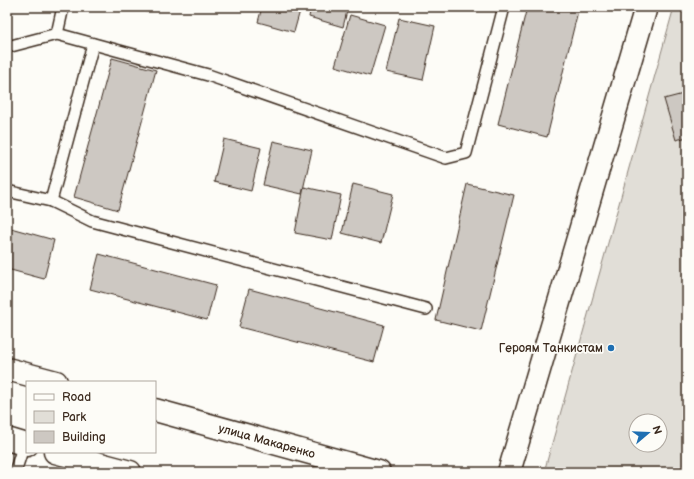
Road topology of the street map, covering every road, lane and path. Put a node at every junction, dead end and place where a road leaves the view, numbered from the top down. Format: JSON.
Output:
{"nodes":[{"id":1,"x":64,"y":7,"type":"edge"},
{"id":2,"x":504,"y":7,"type":"edge"},
{"id":3,"x":646,"y":7,"type":"edge"},
{"id":4,"x":57,"y":34,"type":"junction"},
{"id":5,"x":93,"y":44,"type":"junction"},
{"id":6,"x":7,"y":45,"type":"edge"},
{"id":7,"x":7,"y":191,"type":"edge"},
{"id":8,"x":51,"y":201,"type":"junction"},
{"id":9,"x":426,"y":309,"type":"dead end"},
{"id":10,"x":7,"y":368,"type":"edge"},
{"id":11,"x":52,"y":381,"type":"edge"},
{"id":12,"x":156,"y":410,"type":"edge"},
{"id":13,"x":19,"y":443,"type":"edge"},
{"id":14,"x":59,"y":453,"type":"edge"},
{"id":15,"x":15,"y":472,"type":"edge"},
{"id":16,"x":128,"y":472,"type":"edge"},
{"id":17,"x":379,"y":472,"type":"edge"},
{"id":18,"x":509,"y":472,"type":"edge"}],
"edges":[{"from":1,"to":4,"type":"lane"},
{"from":2,"to":5,"type":"lane"},
{"from":3,"to":18,"type":"street"},
{"from":4,"to":5,"type":"lane"},
{"from":4,"to":6,"type":"lane"},
{"from":5,"to":8,"type":"lane"},
{"from":7,"to":8,"type":"lane"},
{"from":8,"to":9,"type":"lane"},
{"from":10,"to":11,"type":"street"},
{"from":12,"to":17,"type":"street","name":"улица Макаренко"},
{"from":13,"to":15,"type":"lane"},
{"from":14,"to":16,"type":"street"}]}
